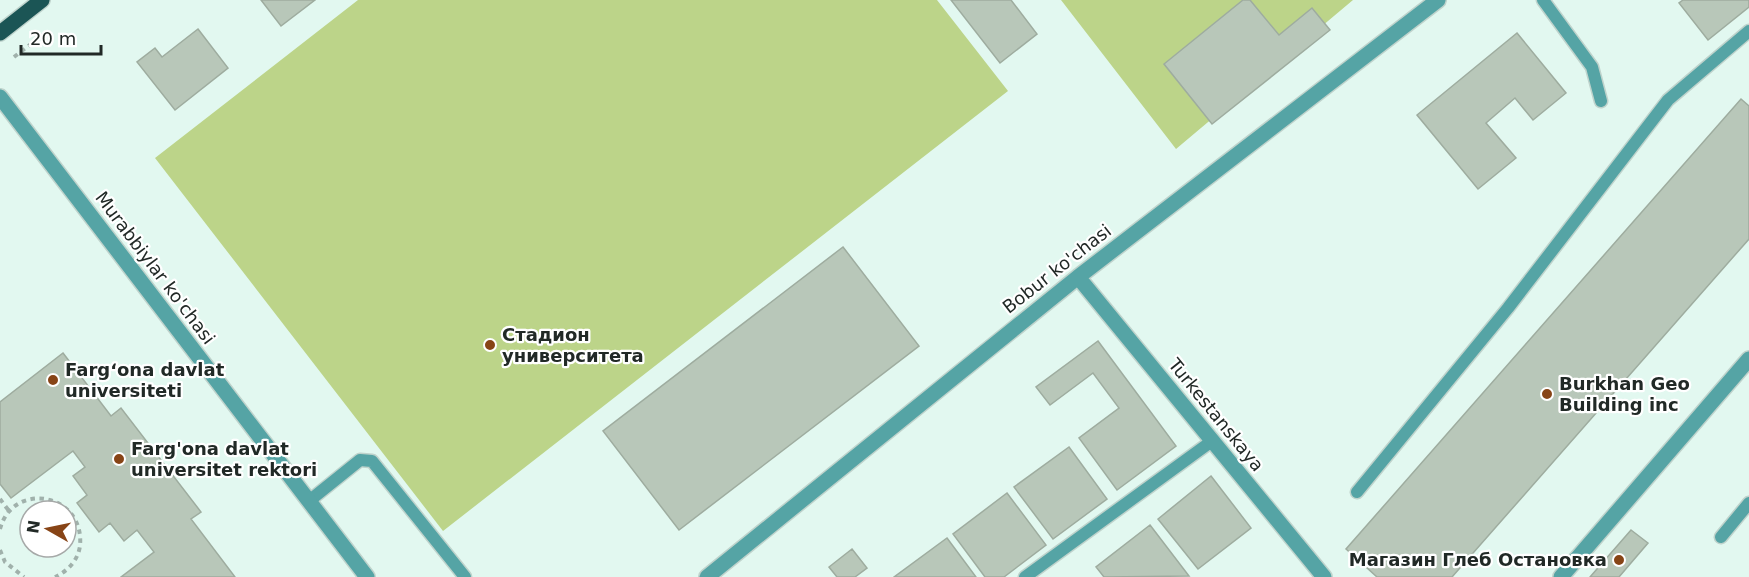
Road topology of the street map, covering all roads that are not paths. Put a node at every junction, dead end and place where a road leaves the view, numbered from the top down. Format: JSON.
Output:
{"nodes":[{"id":1,"x":42,"y":0,"type":"edge"},
{"id":2,"x":1438,"y":0,"type":"edge"},
{"id":3,"x":1543,"y":0,"type":"edge"},
{"id":4,"x":1749,"y":30,"type":"edge"},
{"id":5,"x":0,"y":33,"type":"edge"},
{"id":6,"x":0,"y":97,"type":"edge"},
{"id":7,"x":1601,"y":101,"type":"dead end"},
{"id":8,"x":1078,"y":277,"type":"junction"},
{"id":9,"x":1749,"y":358,"type":"edge"},
{"id":10,"x":1212,"y":441,"type":"junction"},
{"id":11,"x":1357,"y":492,"type":"dead end"},
{"id":12,"x":309,"y":501,"type":"junction"},
{"id":13,"x":1749,"y":503,"type":"edge"},
{"id":14,"x":1722,"y":537,"type":"dead end"},
{"id":15,"x":367,"y":577,"type":"edge"},
{"id":16,"x":465,"y":577,"type":"edge"},
{"id":17,"x":707,"y":577,"type":"edge"},
{"id":18,"x":1025,"y":577,"type":"edge"},
{"id":19,"x":1323,"y":577,"type":"edge"},
{"id":20,"x":1561,"y":577,"type":"edge"}],
"edges":[{"from":1,"to":5,"type":"main road"},
{"from":2,"to":8,"type":"street","name":"Bobur ko'chasi"},
{"from":3,"to":7,"type":"lane"},
{"from":4,"to":11,"type":"lane"},
{"from":6,"to":12,"type":"street","name":"Murabbiylar ko'chasi"},
{"from":8,"to":10,"type":"street","name":"Turkestanskaya"},
{"from":8,"to":17,"type":"street","name":"Bobur ko'chasi"},
{"from":9,"to":20,"type":"street"},
{"from":10,"to":18,"type":"lane"},
{"from":10,"to":19,"type":"street","name":"Turkestanskaya"},
{"from":12,"to":15,"type":"street","name":"Murabbiylar ko'chasi"},
{"from":12,"to":16,"type":"lane"},
{"from":13,"to":14,"type":"lane"}]}
